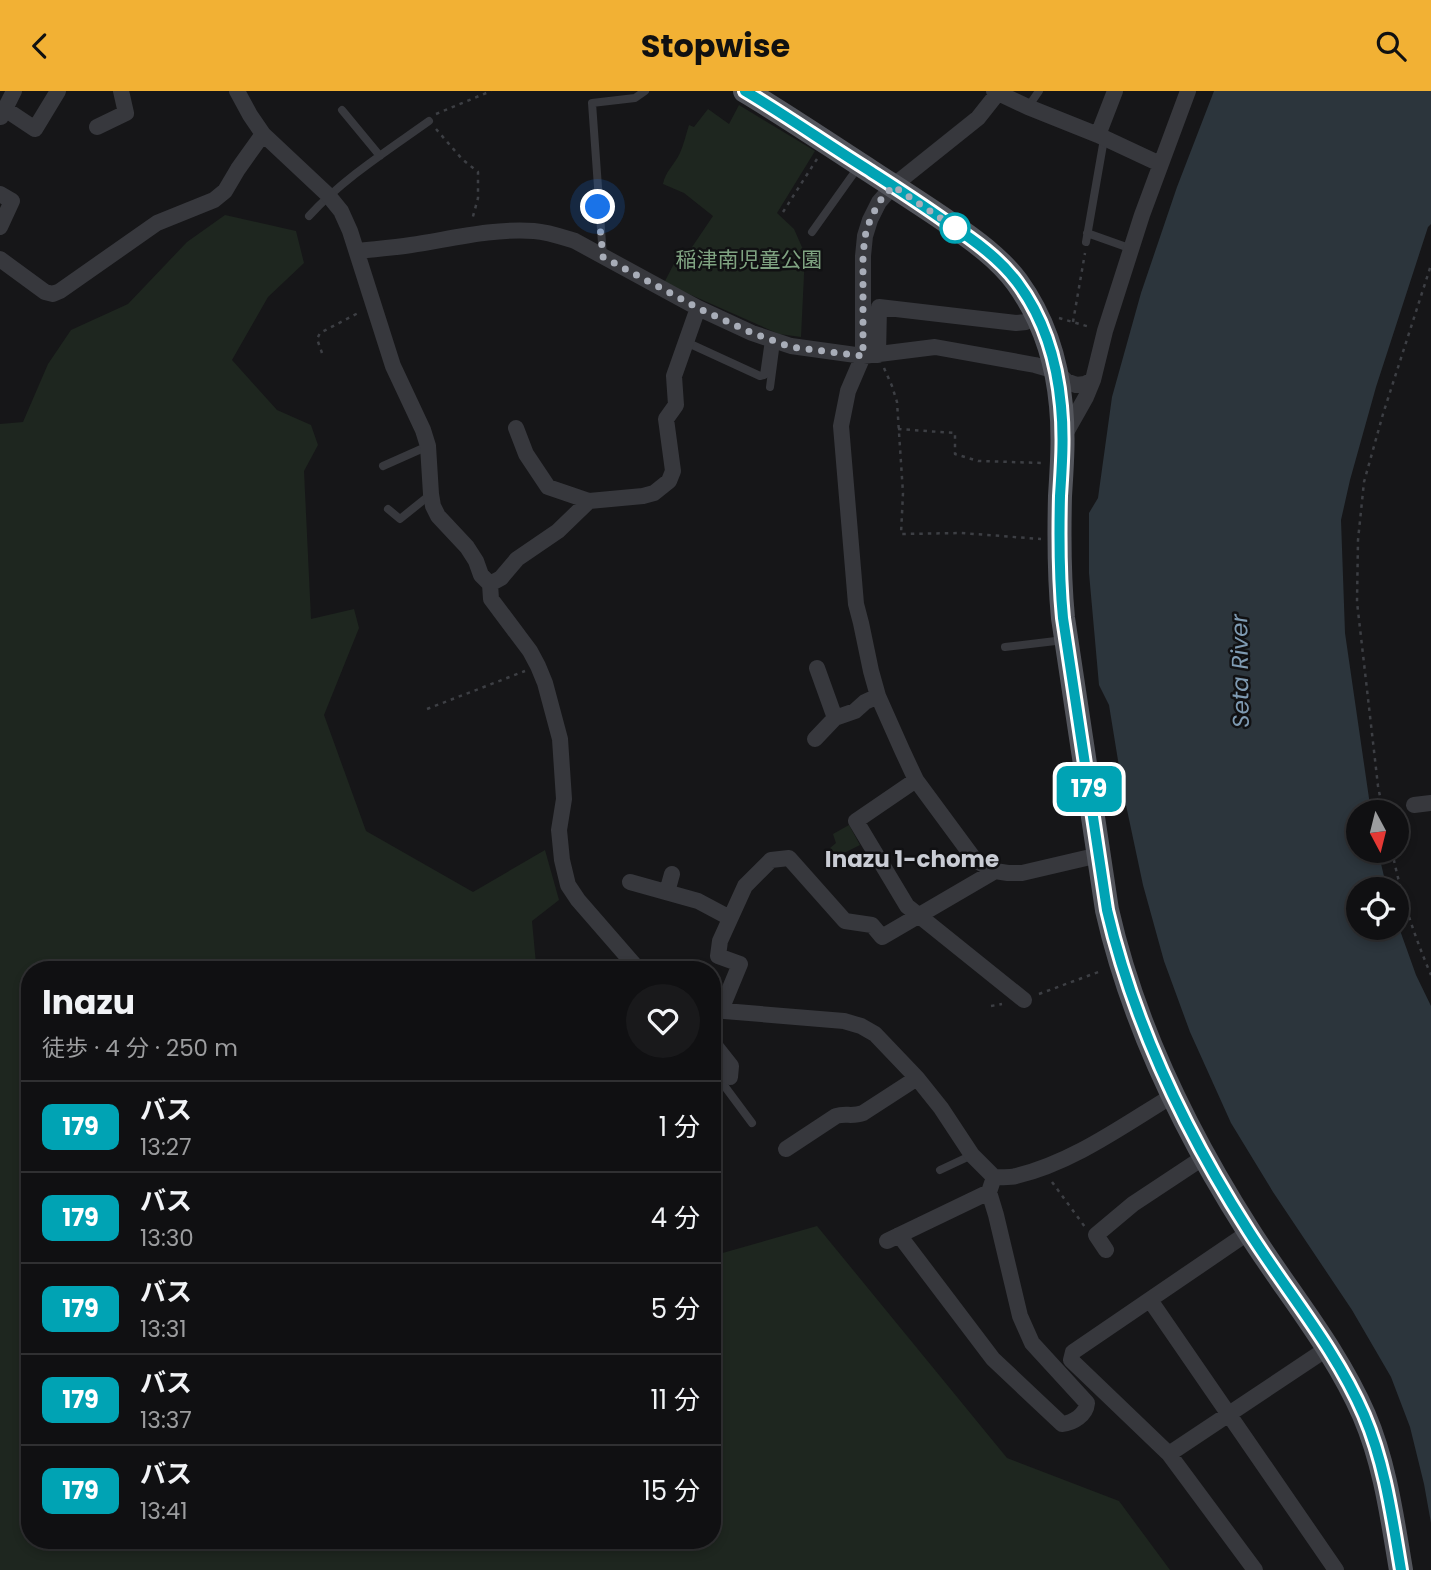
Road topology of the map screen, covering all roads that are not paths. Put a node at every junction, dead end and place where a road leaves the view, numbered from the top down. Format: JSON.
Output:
{"nodes":[{"id":1,"x":14,"y":91,"type":"edge"},
{"id":2,"x":58,"y":91,"type":"edge"},
{"id":3,"x":121,"y":91,"type":"edge"},
{"id":4,"x":237,"y":91,"type":"edge"},
{"id":5,"x":645,"y":91,"type":"edge"},
{"id":6,"x":745,"y":91,"type":"edge"},
{"id":7,"x":1039,"y":91,"type":"edge"},
{"id":8,"x":1115,"y":91,"type":"edge"},
{"id":9,"x":1188,"y":91,"type":"edge"},
{"id":10,"x":996,"y":92,"type":"edge"},
{"id":11,"x":1028,"y":107,"type":"junction"},
{"id":12,"x":342,"y":110,"type":"dead end"},
{"id":13,"x":2,"y":114,"type":"edge"},
{"id":14,"x":429,"y":121,"type":"road end"},
{"id":15,"x":97,"y":127,"type":"dead end"},
{"id":16,"x":264,"y":134,"type":"junction"},
{"id":17,"x":1101,"y":137,"type":"junction"},
{"id":18,"x":380,"y":156,"type":"junction"},
{"id":19,"x":1160,"y":164,"type":"junction"},
{"id":20,"x":860,"y":165,"type":"junction"},
{"id":21,"x":893,"y":186,"type":"junction"},
{"id":22,"x":0,"y":194,"type":"edge"},
{"id":23,"x":328,"y":195,"type":"junction"},
{"id":24,"x":309,"y":216,"type":"dead end"},
{"id":25,"x":0,"y":227,"type":"edge"},
{"id":26,"x":812,"y":232,"type":"dead end"},
{"id":27,"x":1132,"y":249,"type":"junction"},
{"id":28,"x":357,"y":251,"type":"junction"},
{"id":29,"x":603,"y":257,"type":"junction"},
{"id":30,"x":0,"y":259,"type":"edge"},
{"id":31,"x":698,"y":308,"type":"junction"},
{"id":32,"x":1032,"y":320,"type":"junction"},
{"id":33,"x":773,"y":341,"type":"junction"},
{"id":34,"x":686,"y":342,"type":"junction"},
{"id":35,"x":870,"y":356,"type":"junction"},
{"id":36,"x":1056,"y":371,"type":"junction"},
{"id":37,"x":1093,"y":380,"type":"junction"},
{"id":38,"x":771,"y":387,"type":"dead end"},
{"id":39,"x":516,"y":428,"type":"dead end"},
{"id":40,"x":1064,"y":436,"type":"junction"},
{"id":41,"x":428,"y":446,"type":"junction"},
{"id":42,"x":383,"y":466,"type":"dead end"},
{"id":43,"x":430,"y":494,"type":"junction"},
{"id":44,"x":589,"y":501,"type":"junction"},
{"id":45,"x":388,"y":509,"type":"dead end"},
{"id":46,"x":490,"y":584,"type":"junction"},
{"id":47,"x":1066,"y":640,"type":"junction"},
{"id":48,"x":1005,"y":647,"type":"dead end"},
{"id":49,"x":817,"y":668,"type":"dead end"},
{"id":50,"x":878,"y":696,"type":"junction"},
{"id":51,"x":835,"y":718,"type":"junction"},
{"id":52,"x":815,"y":739,"type":"dead end"},
{"id":53,"x":916,"y":780,"type":"junction"},
{"id":54,"x":1431,"y":803,"type":"edge"},
{"id":55,"x":1414,"y":806,"type":"dead end"},
{"id":56,"x":1099,"y":855,"type":"junction"},
{"id":57,"x":995,"y":871,"type":"junction"},
{"id":58,"x":672,"y":874,"type":"dead end"},
{"id":59,"x":630,"y":882,"type":"dead end"},
{"id":60,"x":667,"y":892,"type":"junction"},
{"id":61,"x":920,"y":915,"type":"junction"},
{"id":62,"x":730,"y":918,"type":"junction"},
{"id":63,"x":625,"y":961,"type":"edge"},
{"id":64,"x":1024,"y":1000,"type":"road end"},
{"id":65,"x":721,"y":1002,"type":"edge"},
{"id":66,"x":721,"y":1010,"type":"edge"},
{"id":67,"x":721,"y":1053,"type":"edge"},
{"id":68,"x":730,"y":1077,"type":"joint"},
{"id":69,"x":917,"y":1078,"type":"junction"},
{"id":70,"x":1172,"y":1096,"type":"junction"},
{"id":71,"x":752,"y":1123,"type":"dead end"},
{"id":72,"x":786,"y":1149,"type":"dead end"},
{"id":73,"x":972,"y":1155,"type":"junction"},
{"id":74,"x":1204,"y":1157,"type":"junction"},
{"id":75,"x":940,"y":1170,"type":"dead end"},
{"id":76,"x":991,"y":1184,"type":"junction"},
{"id":77,"x":1249,"y":1232,"type":"junction"},
{"id":78,"x":1105,"y":1250,"type":"dead end"},
{"id":79,"x":1150,"y":1300,"type":"junction"},
{"id":80,"x":1328,"y":1348,"type":"junction"},
{"id":81,"x":1229,"y":1413,"type":"junction"},
{"id":82,"x":1168,"y":1454,"type":"junction"},
{"id":83,"x":1255,"y":1570,"type":"edge"},
{"id":84,"x":1336,"y":1570,"type":"edge"},
{"id":85,"x":1401,"y":1570,"type":"edge"}],
"edges":[{"from":1,"to":13,"type":"street"},
{"from":2,"to":13,"type":"street"},
{"from":3,"to":15,"type":"street"},
{"from":4,"to":16,"type":"street"},
{"from":5,"to":29,"type":"lane"},
{"from":6,"to":20,"type":"main road"},
{"from":7,"to":11,"type":"lane"},
{"from":8,"to":17,"type":"street"},
{"from":9,"to":19,"type":"street"},
{"from":10,"to":11,"type":"street"},
{"from":10,"to":21,"type":"street"},
{"from":11,"to":17,"type":"street"},
{"from":12,"to":18,"type":"lane"},
{"from":14,"to":18,"type":"lane"},
{"from":16,"to":23,"type":"street"},
{"from":16,"to":30,"type":"street"},
{"from":17,"to":19,"type":"street"},
{"from":17,"to":27,"type":"lane"},
{"from":18,"to":23,"type":"lane"},
{"from":19,"to":27,"type":"street"},
{"from":20,"to":21,"type":"main road"},
{"from":20,"to":26,"type":"lane"},
{"from":21,"to":32,"type":"main road"},
{"from":21,"to":35,"type":"street"},
{"from":22,"to":25,"type":"street"},
{"from":23,"to":24,"type":"lane"},
{"from":23,"to":28,"type":"street"},
{"from":27,"to":37,"type":"street"},
{"from":28,"to":29,"type":"street"},
{"from":28,"to":41,"type":"street"},
{"from":29,"to":31,"type":"street"},
{"from":31,"to":33,"type":"street"},
{"from":31,"to":34,"type":"street"},
{"from":32,"to":35,"type":"street"},
{"from":32,"to":36,"type":"main road"},
{"from":33,"to":34,"type":"lane"},
{"from":33,"to":35,"type":"street"},
{"from":33,"to":38,"type":"lane"},
{"from":34,"to":44,"type":"street"},
{"from":35,"to":36,"type":"street"},
{"from":35,"to":50,"type":"street"},
{"from":36,"to":37,"type":"street"},
{"from":36,"to":40,"type":"main road"},
{"from":37,"to":40,"type":"street"},
{"from":39,"to":44,"type":"street"},
{"from":40,"to":47,"type":"main road"},
{"from":41,"to":42,"type":"lane"},
{"from":41,"to":43,"type":"street"},
{"from":43,"to":45,"type":"lane"},
{"from":43,"to":46,"type":"street"},
{"from":44,"to":46,"type":"street"},
{"from":46,"to":63,"type":"street"},
{"from":47,"to":48,"type":"lane"},
{"from":47,"to":56,"type":"main road"},
{"from":49,"to":51,"type":"street"},
{"from":50,"to":51,"type":"street"},
{"from":50,"to":53,"type":"street"},
{"from":51,"to":52,"type":"street"},
{"from":53,"to":57,"type":"street"},
{"from":53,"to":61,"type":"street"},
{"from":54,"to":55,"type":"street"},
{"from":56,"to":57,"type":"street"},
{"from":56,"to":70,"type":"main road"},
{"from":57,"to":61,"type":"street"},
{"from":58,"to":60,"type":"street"},
{"from":59,"to":60,"type":"street"},
{"from":60,"to":62,"type":"street"},
{"from":61,"to":62,"type":"street"},
{"from":61,"to":64,"type":"street"},
{"from":62,"to":65,"type":"street"},
{"from":66,"to":69,"type":"street"},
{"from":67,"to":68,"type":"street"},
{"from":68,"to":71,"type":"lane"},
{"from":69,"to":72,"type":"street"},
{"from":69,"to":73,"type":"street"},
{"from":70,"to":74,"type":"main road"},
{"from":70,"to":76,"type":"street"},
{"from":73,"to":75,"type":"lane"},
{"from":73,"to":76,"type":"street"},
{"from":74,"to":77,"type":"main road"},
{"from":74,"to":78,"type":"street"},
{"from":76,"to":76,"type":"street"},
{"from":77,"to":79,"type":"street"},
{"from":77,"to":80,"type":"main road"},
{"from":79,"to":81,"type":"street"},
{"from":79,"to":82,"type":"street"},
{"from":80,"to":81,"type":"street"},
{"from":80,"to":85,"type":"main road"},
{"from":81,"to":82,"type":"street"},
{"from":81,"to":84,"type":"street"},
{"from":82,"to":83,"type":"street"}]}
